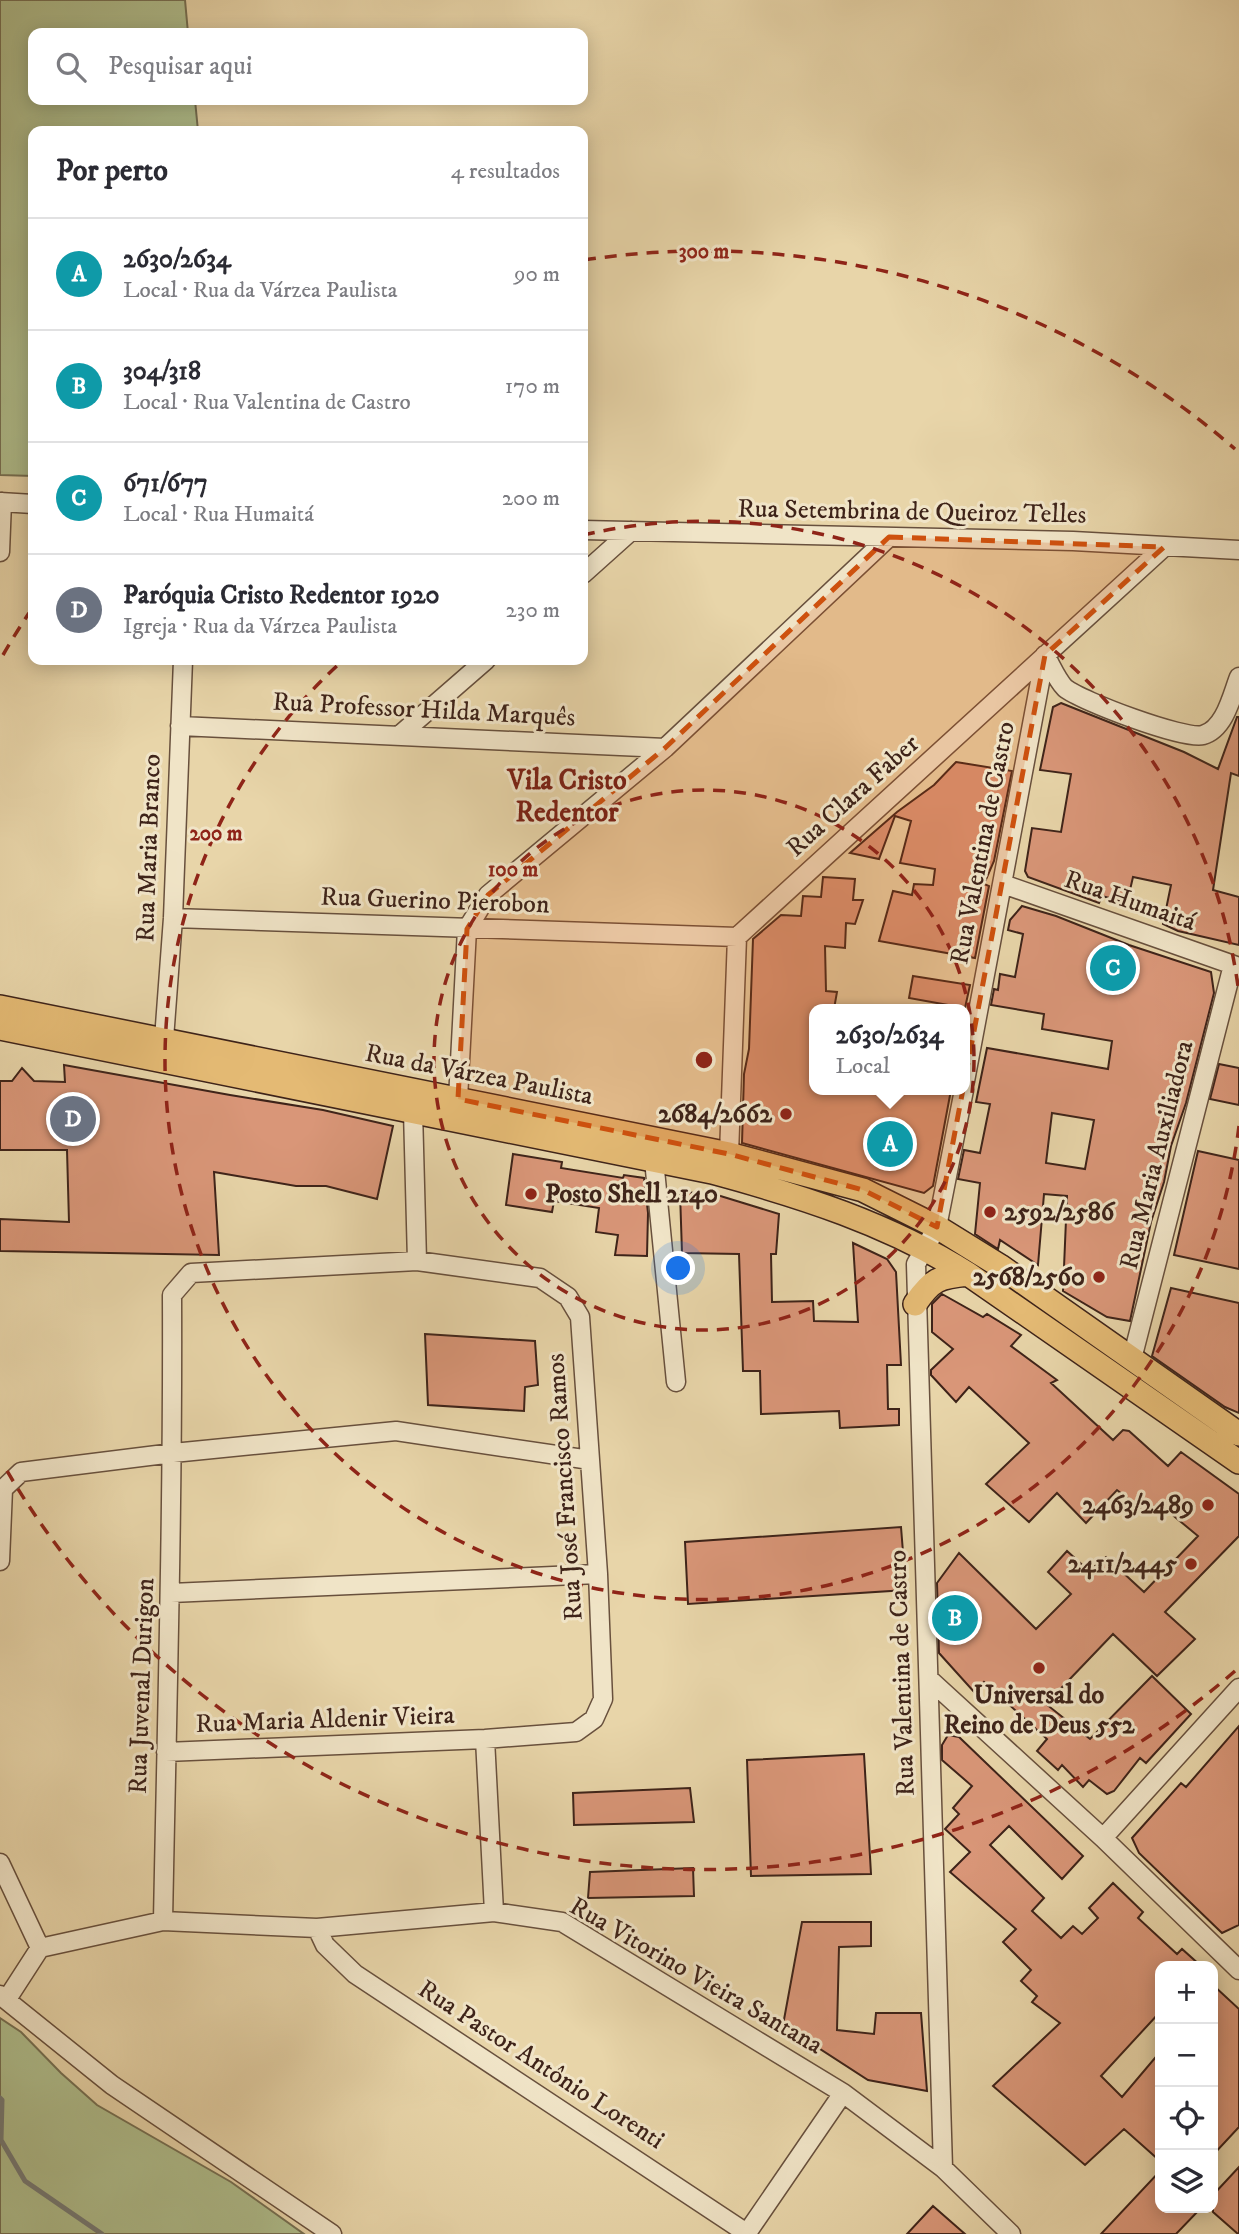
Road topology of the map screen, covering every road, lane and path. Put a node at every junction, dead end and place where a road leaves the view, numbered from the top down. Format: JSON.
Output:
{"nodes":[{"id":1,"x":1,"y":502,"type":"edge"},
{"id":2,"x":28,"y":504,"type":"edge"},
{"id":3,"x":588,"y":530,"type":"edge"},
{"id":4,"x":631,"y":531,"type":"junction"},
{"id":5,"x":889,"y":537,"type":"junction"},
{"id":6,"x":1164,"y":547,"type":"junction"},
{"id":7,"x":1239,"y":550,"type":"edge"},
{"id":8,"x":0,"y":552,"type":"edge"},
{"id":9,"x":588,"y":570,"type":"edge"},
{"id":10,"x":1045,"y":655,"type":"junction"},
{"id":11,"x":183,"y":665,"type":"edge"},
{"id":12,"x":480,"y":665,"type":"edge"},
{"id":13,"x":1239,"y":677,"type":"edge"},
{"id":14,"x":180,"y":726,"type":"junction"},
{"id":15,"x":401,"y":734,"type":"junction"},
{"id":16,"x":665,"y":748,"type":"junction"},
{"id":17,"x":1003,"y":884,"type":"junction"},
{"id":18,"x":173,"y":918,"type":"junction"},
{"id":19,"x":467,"y":929,"type":"junction"},
{"id":20,"x":737,"y":937,"type":"junction"},
{"id":21,"x":1236,"y":966,"type":"edge"},
{"id":22,"x":0,"y":1007,"type":"edge"},
{"id":23,"x":0,"y":1028,"type":"edge"},
{"id":24,"x":164,"y":1039,"type":"junction"},
{"id":25,"x":970,"y":1055,"type":"edge"},
{"id":26,"x":963,"y":1095,"type":"edge"},
{"id":27,"x":458,"y":1099,"type":"junction"},
{"id":28,"x":413,"y":1111,"type":"junction"},
{"id":29,"x":729,"y":1154,"type":"junction"},
{"id":30,"x":653,"y":1160,"type":"junction"},
{"id":31,"x":937,"y":1227,"type":"junction"},
{"id":32,"x":925,"y":1248,"type":"junction"},
{"id":33,"x":417,"y":1261,"type":"junction"},
{"id":34,"x":968,"y":1274,"type":"junction"},
{"id":35,"x":915,"y":1304,"type":"junction"},
{"id":36,"x":1132,"y":1359,"type":"junction"},
{"id":37,"x":676,"y":1382,"type":"dead end"},
{"id":38,"x":1239,"y":1434,"type":"edge"},
{"id":39,"x":173,"y":1453,"type":"junction"},
{"id":40,"x":590,"y":1461,"type":"junction"},
{"id":41,"x":1239,"y":1462,"type":"edge"},
{"id":42,"x":0,"y":1561,"type":"edge"},
{"id":43,"x":598,"y":1574,"type":"junction"},
{"id":44,"x":171,"y":1593,"type":"junction"},
{"id":45,"x":929,"y":1679,"type":"junction"},
{"id":46,"x":1239,"y":1688,"type":"edge"},
{"id":47,"x":485,"y":1739,"type":"junction"},
{"id":48,"x":166,"y":1752,"type":"junction"},
{"id":49,"x":1103,"y":1838,"type":"junction"},
{"id":50,"x":0,"y":1863,"type":"edge"},
{"id":51,"x":494,"y":1912,"type":"junction"},
{"id":52,"x":163,"y":1920,"type":"junction"},
{"id":53,"x":317,"y":1928,"type":"junction"},
{"id":54,"x":40,"y":1948,"type":"junction"},
{"id":55,"x":1239,"y":1970,"type":"edge"},
{"id":56,"x":4,"y":1997,"type":"edge"},
{"id":57,"x":843,"y":2094,"type":"junction"},
{"id":58,"x":943,"y":2168,"type":"junction"},
{"id":59,"x":748,"y":2233,"type":"edge"},
{"id":60,"x":332,"y":2234,"type":"edge"},
{"id":61,"x":1011,"y":2234,"type":"edge"}],
"edges":[{"from":1,"to":2,"type":"street"},
{"from":1,"to":8,"type":"street"},
{"from":3,"to":4,"type":"street","name":"Rua Setembrina de Queiroz Telles"},
{"from":4,"to":5,"type":"street","name":"Rua Setembrina de Queiroz Telles"},
{"from":4,"to":9,"type":"street"},
{"from":5,"to":6,"type":"street","name":"Rua Setembrina de Queiroz Telles"},
{"from":5,"to":16,"type":"street"},
{"from":6,"to":7,"type":"street","name":"Rua Setembrina de Queiroz Telles"},
{"from":6,"to":10,"type":"street","name":"Rua Clara Faber"},
{"from":10,"to":13,"type":"street"},
{"from":10,"to":17,"type":"street","name":"Rua Valentina de Castro"},
{"from":10,"to":20,"type":"street","name":"Rua Clara Faber"},
{"from":11,"to":14,"type":"street","name":"Rua Maria Branco"},
{"from":12,"to":15,"type":"street"},
{"from":14,"to":15,"type":"street","name":"Rua Professor Hilda Marquês"},
{"from":14,"to":18,"type":"street","name":"Rua Maria Branco"},
{"from":15,"to":16,"type":"street","name":"Rua Professor Hilda Marquês"},
{"from":16,"to":19,"type":"street"},
{"from":17,"to":21,"type":"street","name":"Rua Humaitá"},
{"from":17,"to":25,"type":"street","name":"Rua Valentina de Castro"},
{"from":18,"to":19,"type":"street","name":"Rua Guerino Pierobon"},
{"from":18,"to":24,"type":"street","name":"Rua Maria Branco"},
{"from":19,"to":20,"type":"street","name":"Rua Guerino Pierobon"},
{"from":19,"to":27,"type":"street"},
{"from":20,"to":29,"type":"street"},
{"from":21,"to":36,"type":"street","name":"Rua Maria Auxiliadora"},
{"from":22,"to":24,"type":"main road","name":"Rua da Várzea Paulista"},
{"from":23,"to":28,"type":"main road","name":"Rua da Várzea Paulista"},
{"from":24,"to":27,"type":"main road","name":"Rua da Várzea Paulista"},
{"from":26,"to":31,"type":"street","name":"Rua Valentina de Castro"},
{"from":27,"to":29,"type":"main road","name":"Rua da Várzea Paulista"},
{"from":28,"to":30,"type":"main road","name":"Rua da Várzea Paulista"},
{"from":28,"to":33,"type":"street"},
{"from":29,"to":31,"type":"main road","name":"Rua da Várzea Paulista"},
{"from":30,"to":32,"type":"main road","name":"Rua da Várzea Paulista"},
{"from":30,"to":37,"type":"street"},
{"from":31,"to":32,"type":"street","name":"Rua Valentina de Castro"},
{"from":31,"to":36,"type":"main road","name":"Rua da Várzea Paulista"},
{"from":32,"to":34,"type":"main road","name":"Rua da Várzea Paulista"},
{"from":32,"to":35,"type":"street","name":"Rua Valentina de Castro"},
{"from":33,"to":39,"type":"street","name":"Rua José Francisco Ramos"},
{"from":33,"to":40,"type":"street","name":"Rua José Francisco Ramos"},
{"from":34,"to":35,"type":"main road"},
{"from":34,"to":41,"type":"main road","name":"Rua da Várzea Paulista"},
{"from":35,"to":45,"type":"street","name":"Rua Valentina de Castro"},
{"from":36,"to":38,"type":"main road","name":"Rua da Várzea Paulista"},
{"from":39,"to":40,"type":"street"},
{"from":39,"to":42,"type":"street"},
{"from":39,"to":44,"type":"street","name":"Rua Juvenal Durigon"},
{"from":40,"to":43,"type":"street","name":"Rua José Francisco Ramos"},
{"from":43,"to":44,"type":"street"},
{"from":43,"to":47,"type":"street","name":"Rua José Francisco Ramos"},
{"from":44,"to":48,"type":"street","name":"Rua Juvenal Durigon"},
{"from":45,"to":49,"type":"street"},
{"from":45,"to":58,"type":"street","name":"Rua Valentina de Castro"},
{"from":46,"to":49,"type":"street"},
{"from":47,"to":48,"type":"street","name":"Rua Maria Aldenir Vieira"},
{"from":47,"to":51,"type":"street"},
{"from":48,"to":52,"type":"street","name":"Rua Juvenal Durigon"},
{"from":49,"to":55,"type":"street"},
{"from":50,"to":54,"type":"street"},
{"from":51,"to":53,"type":"street","name":"Rua Vitorino Vieira Santana"},
{"from":51,"to":57,"type":"street","name":"Rua Vitorino Vieira Santana"},
{"from":52,"to":53,"type":"street","name":"Rua Vitorino Vieira Santana"},
{"from":52,"to":54,"type":"street","name":"Rua Vitorino Vieira Santana"},
{"from":53,"to":59,"type":"street","name":"Rua Pastor Antônio Lorenti"},
{"from":54,"to":56,"type":"street"},
{"from":56,"to":60,"type":"street"},
{"from":57,"to":58,"type":"street","name":"Rua Vitorino Vieira Santana"},
{"from":57,"to":59,"type":"street"},
{"from":58,"to":61,"type":"street"}]}
